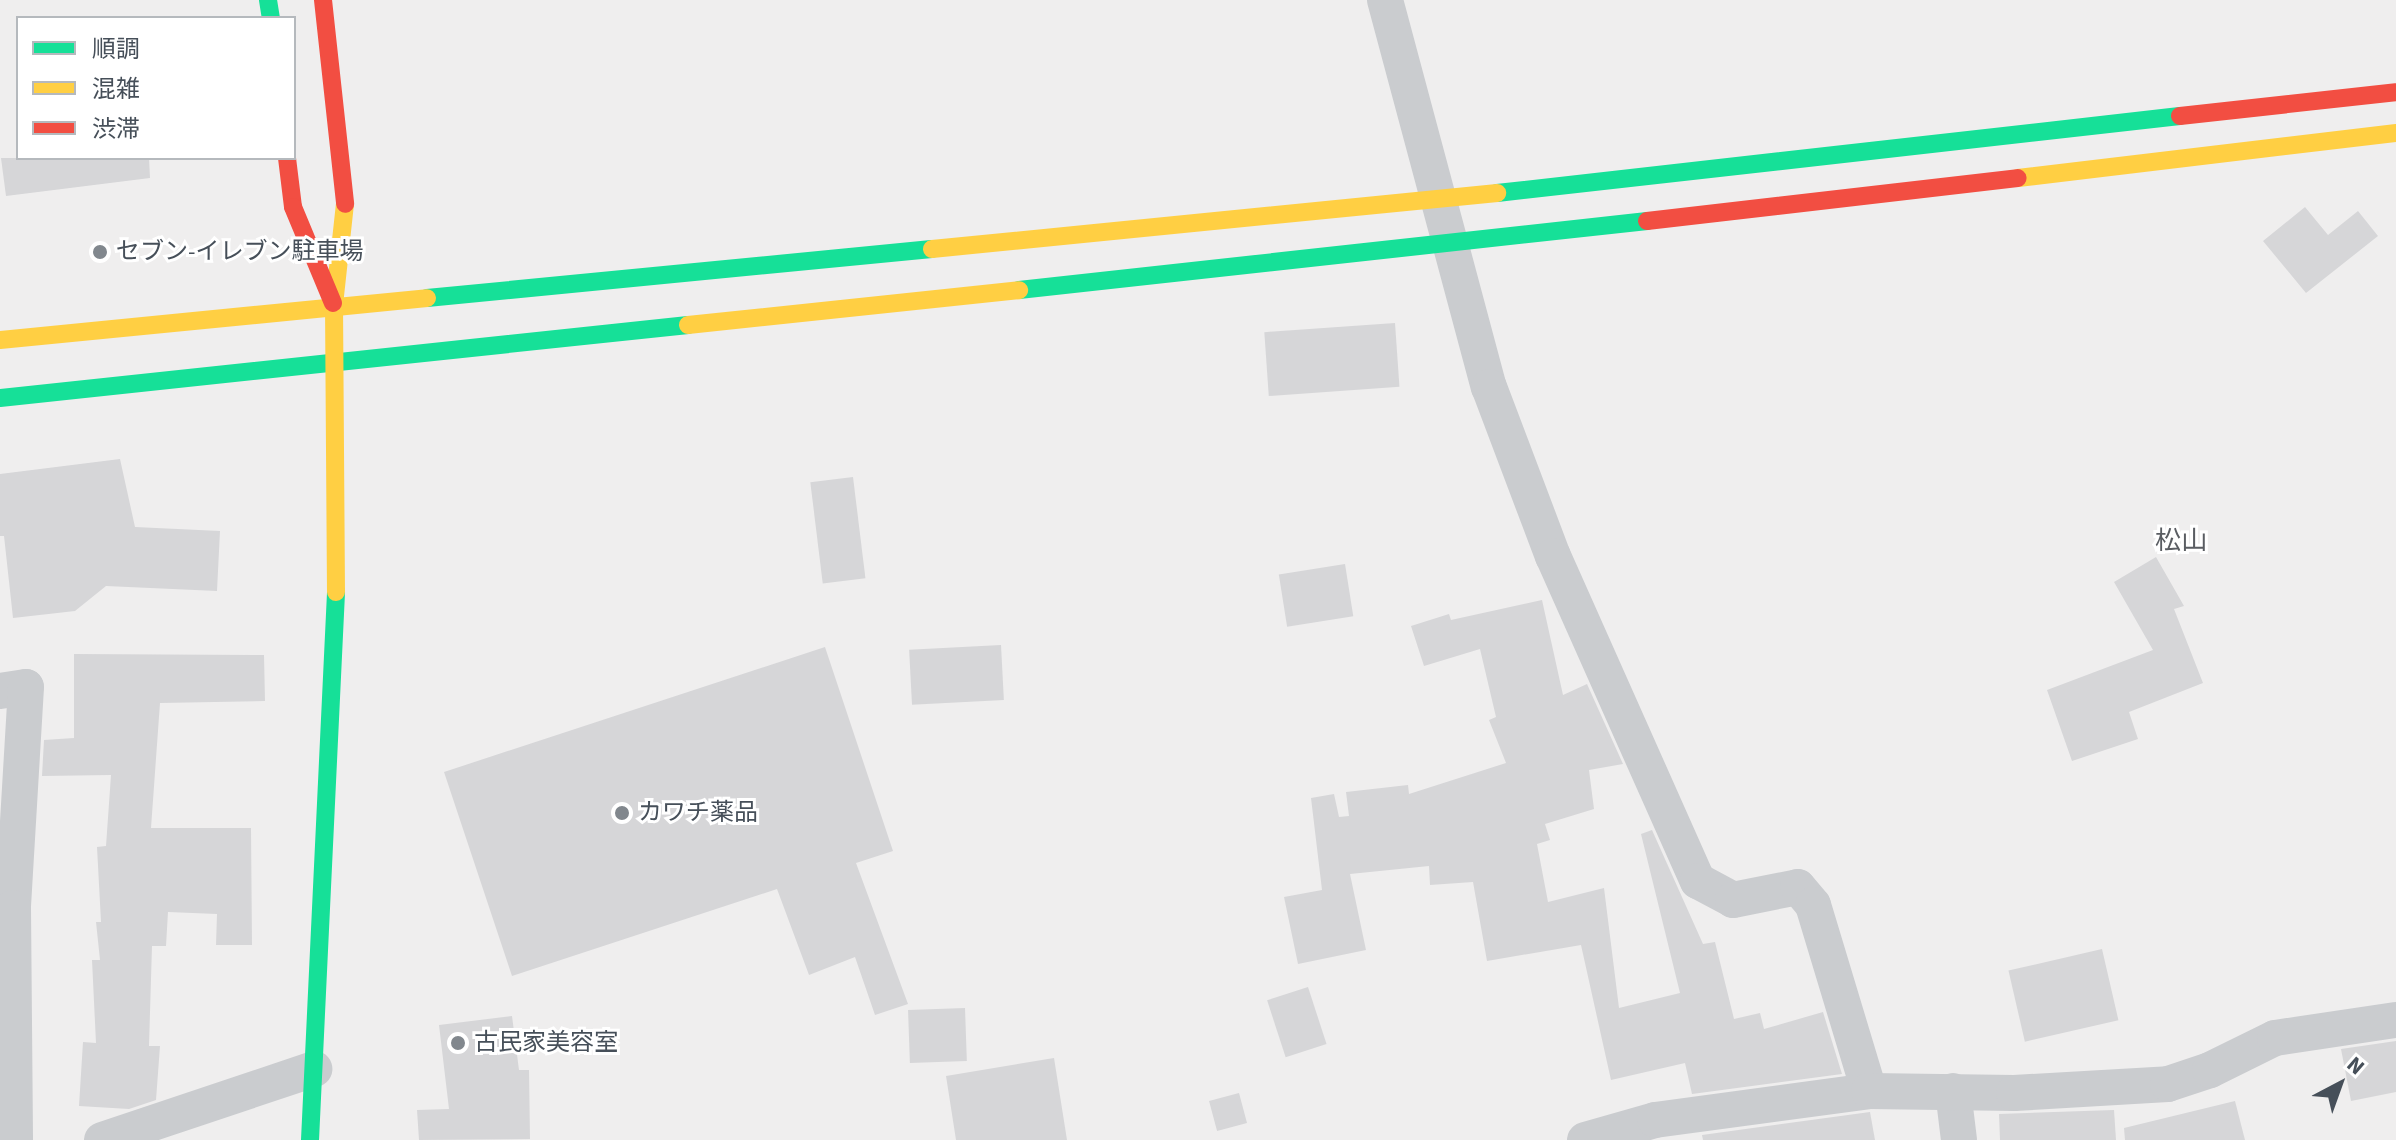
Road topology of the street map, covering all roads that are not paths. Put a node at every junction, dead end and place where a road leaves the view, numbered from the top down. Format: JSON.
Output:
{"nodes":[{"id":1,"x":323,"y":0,"type":"edge"},
{"id":2,"x":1385,"y":0,"type":"edge"},
{"id":3,"x":2396,"y":92,"type":"edge"},
{"id":4,"x":2396,"y":133,"type":"edge"},
{"id":5,"x":287,"y":160,"type":"edge"},
{"id":6,"x":1442,"y":199,"type":"junction"},
{"id":7,"x":1448,"y":245,"type":"junction"},
{"id":8,"x":334,"y":305,"type":"junction"},
{"id":9,"x":0,"y":340,"type":"edge"},
{"id":10,"x":338,"y":362,"type":"junction"},
{"id":11,"x":0,"y":398,"type":"edge"},
{"id":12,"x":0,"y":691,"type":"edge"},
{"id":13,"x":6,"y":910,"type":"edge"},
{"id":14,"x":2396,"y":1020,"type":"edge"},
{"id":15,"x":314,"y":1069,"type":"junction"},
{"id":16,"x":1869,"y":1091,"type":"junction"},
{"id":17,"x":1953,"y":1091,"type":"junction"},
{"id":18,"x":15,"y":1140,"type":"edge"},
{"id":19,"x":102,"y":1140,"type":"edge"},
{"id":20,"x":310,"y":1140,"type":"edge"},
{"id":21,"x":1585,"y":1140,"type":"edge"},
{"id":22,"x":1959,"y":1140,"type":"edge"}],
"edges":[{"from":1,"to":8,"type":"street"},
{"from":2,"to":6,"type":"street"},
{"from":3,"to":6,"type":"street"},
{"from":4,"to":7,"type":"street"},
{"from":5,"to":8,"type":"street"},
{"from":6,"to":7,"type":"street"},
{"from":6,"to":8,"type":"street"},
{"from":7,"to":10,"type":"street"},
{"from":7,"to":16,"type":"street"},
{"from":8,"to":9,"type":"street"},
{"from":8,"to":10,"type":"street"},
{"from":10,"to":11,"type":"street"},
{"from":10,"to":15,"type":"street"},
{"from":12,"to":13,"type":"street"},
{"from":13,"to":18,"type":"street"},
{"from":14,"to":17,"type":"street"},
{"from":15,"to":19,"type":"street"},
{"from":15,"to":20,"type":"street"},
{"from":16,"to":17,"type":"street"},
{"from":16,"to":21,"type":"street"},
{"from":17,"to":22,"type":"street"}]}
